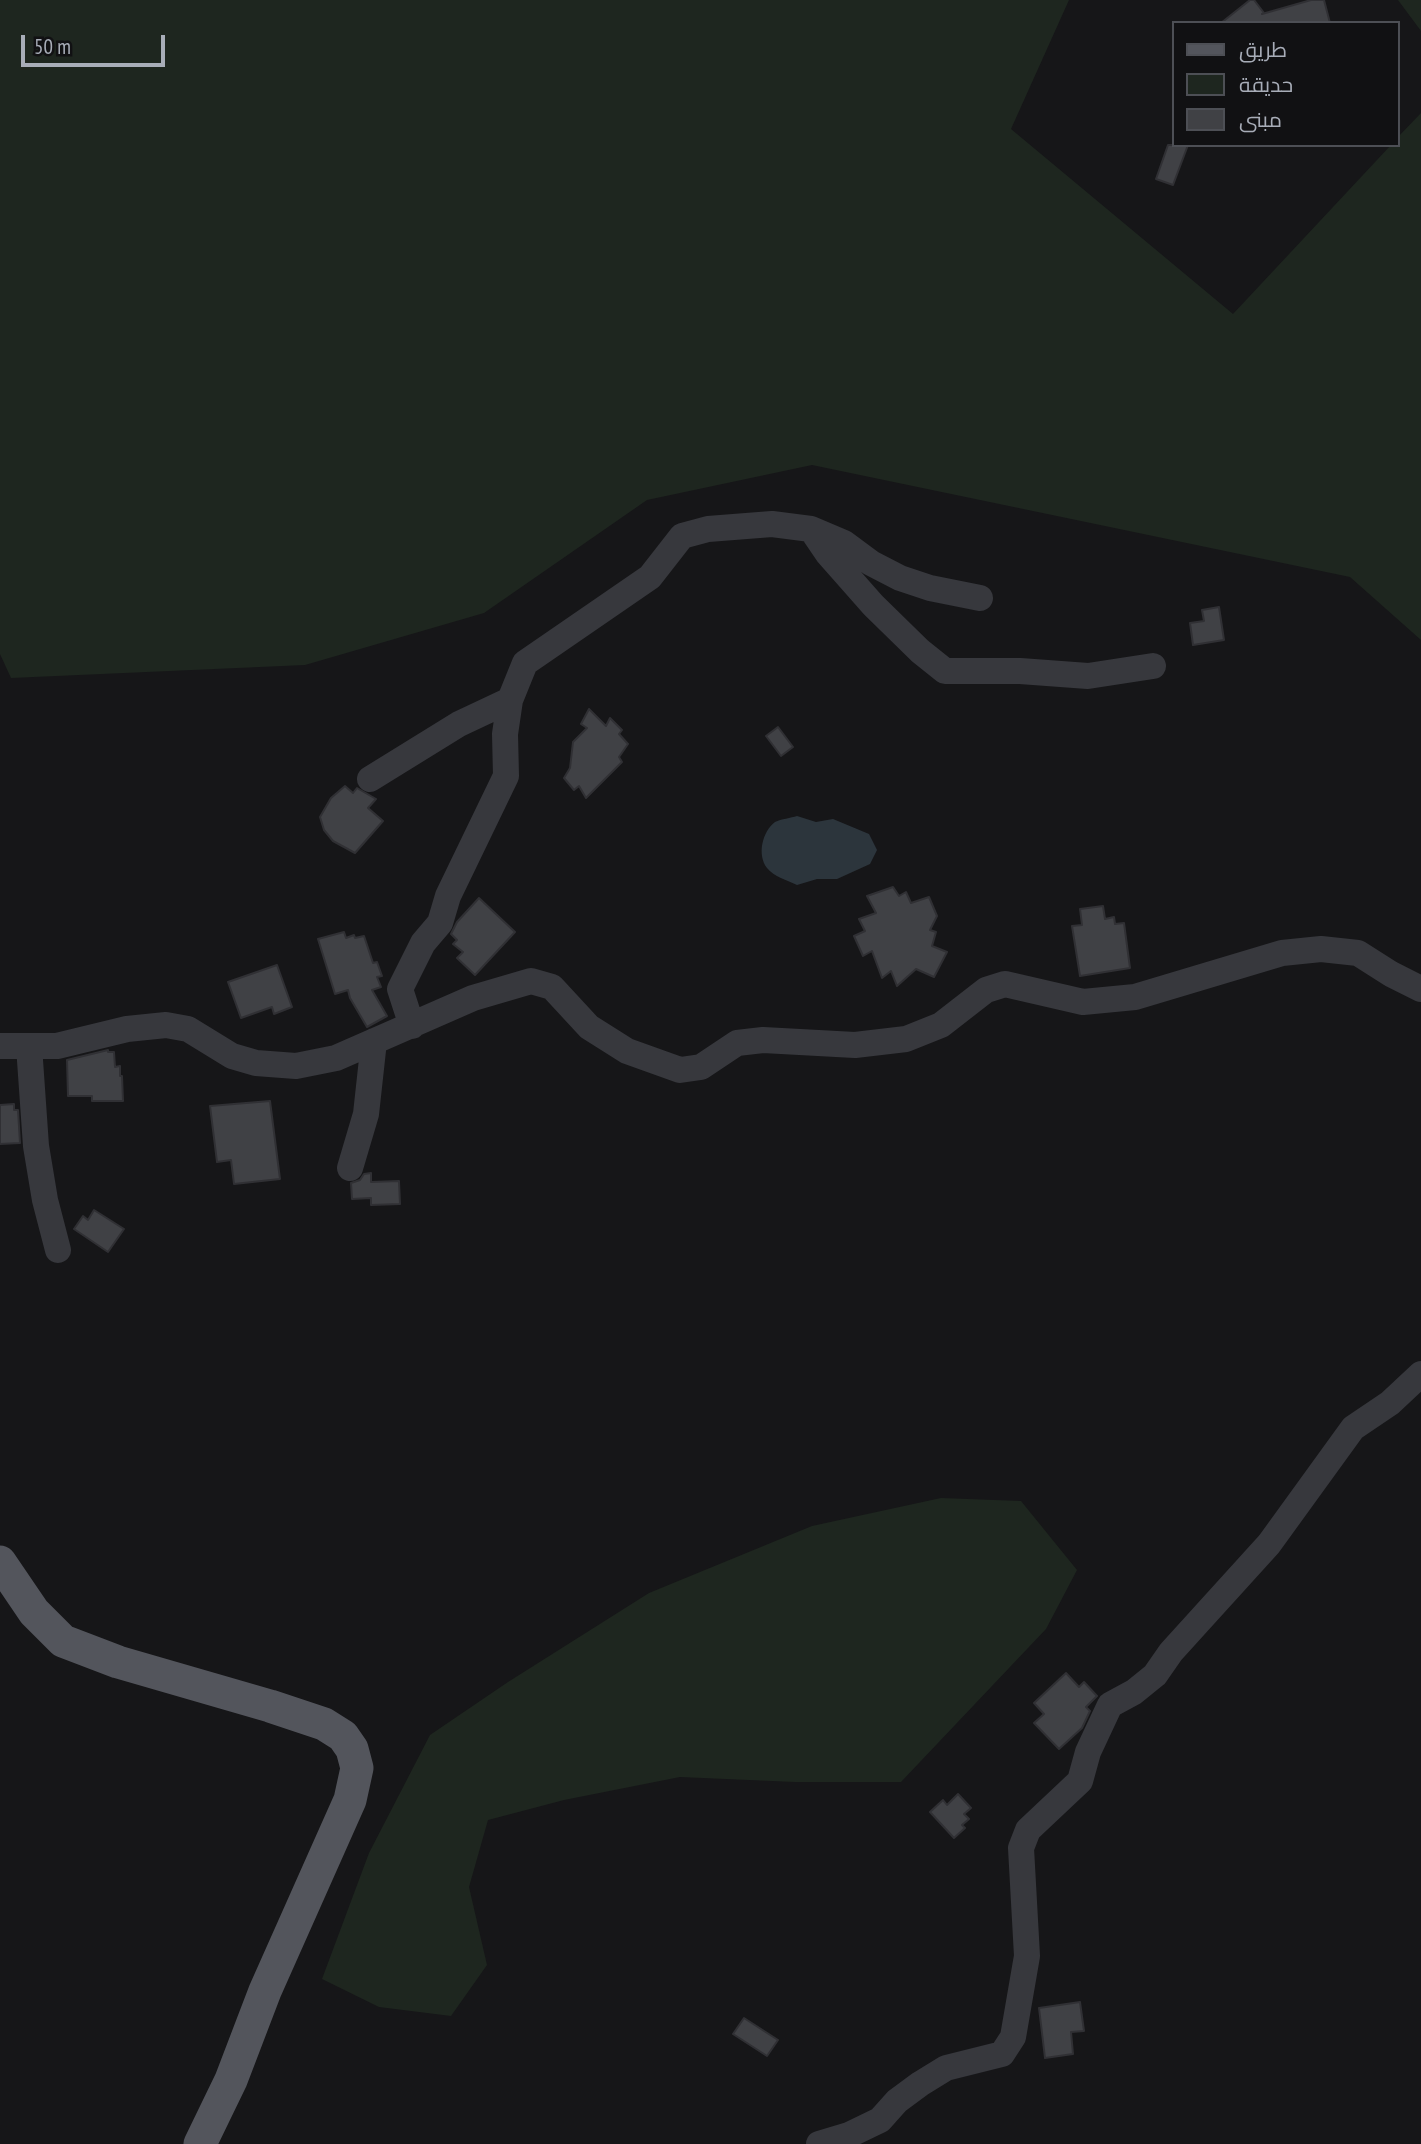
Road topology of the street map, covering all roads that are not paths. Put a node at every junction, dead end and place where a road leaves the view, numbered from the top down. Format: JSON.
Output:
{"nodes":[{"id":1,"x":811,"y":529,"type":"junction"},
{"id":2,"x":980,"y":598,"type":"dead end"},
{"id":3,"x":1153,"y":666,"type":"dead end"},
{"id":4,"x":510,"y":700,"type":"junction"},
{"id":5,"x":370,"y":779,"type":"dead end"},
{"id":6,"x":1421,"y":989,"type":"edge"},
{"id":7,"x":412,"y":1026,"type":"junction"},
{"id":8,"x":374,"y":1041,"type":"junction"},
{"id":9,"x":0,"y":1046,"type":"edge"},
{"id":10,"x":29,"y":1046,"type":"junction"},
{"id":11,"x":350,"y":1168,"type":"dead end"},
{"id":12,"x":58,"y":1250,"type":"dead end"},
{"id":13,"x":1421,"y":1374,"type":"edge"},
{"id":14,"x":0,"y":1562,"type":"edge"},
{"id":15,"x":200,"y":2144,"type":"edge"},
{"id":16,"x":819,"y":2144,"type":"edge"}],
"edges":[{"from":1,"to":2,"type":"street"},
{"from":1,"to":3,"type":"street"},
{"from":1,"to":4,"type":"street"},
{"from":4,"to":5,"type":"street"},
{"from":4,"to":7,"type":"street"},
{"from":6,"to":7,"type":"street"},
{"from":7,"to":8,"type":"street"},
{"from":8,"to":10,"type":"street"},
{"from":8,"to":11,"type":"street"},
{"from":9,"to":10,"type":"street"},
{"from":10,"to":12,"type":"street"},
{"from":13,"to":16,"type":"street"},
{"from":14,"to":15,"type":"main road"}]}
